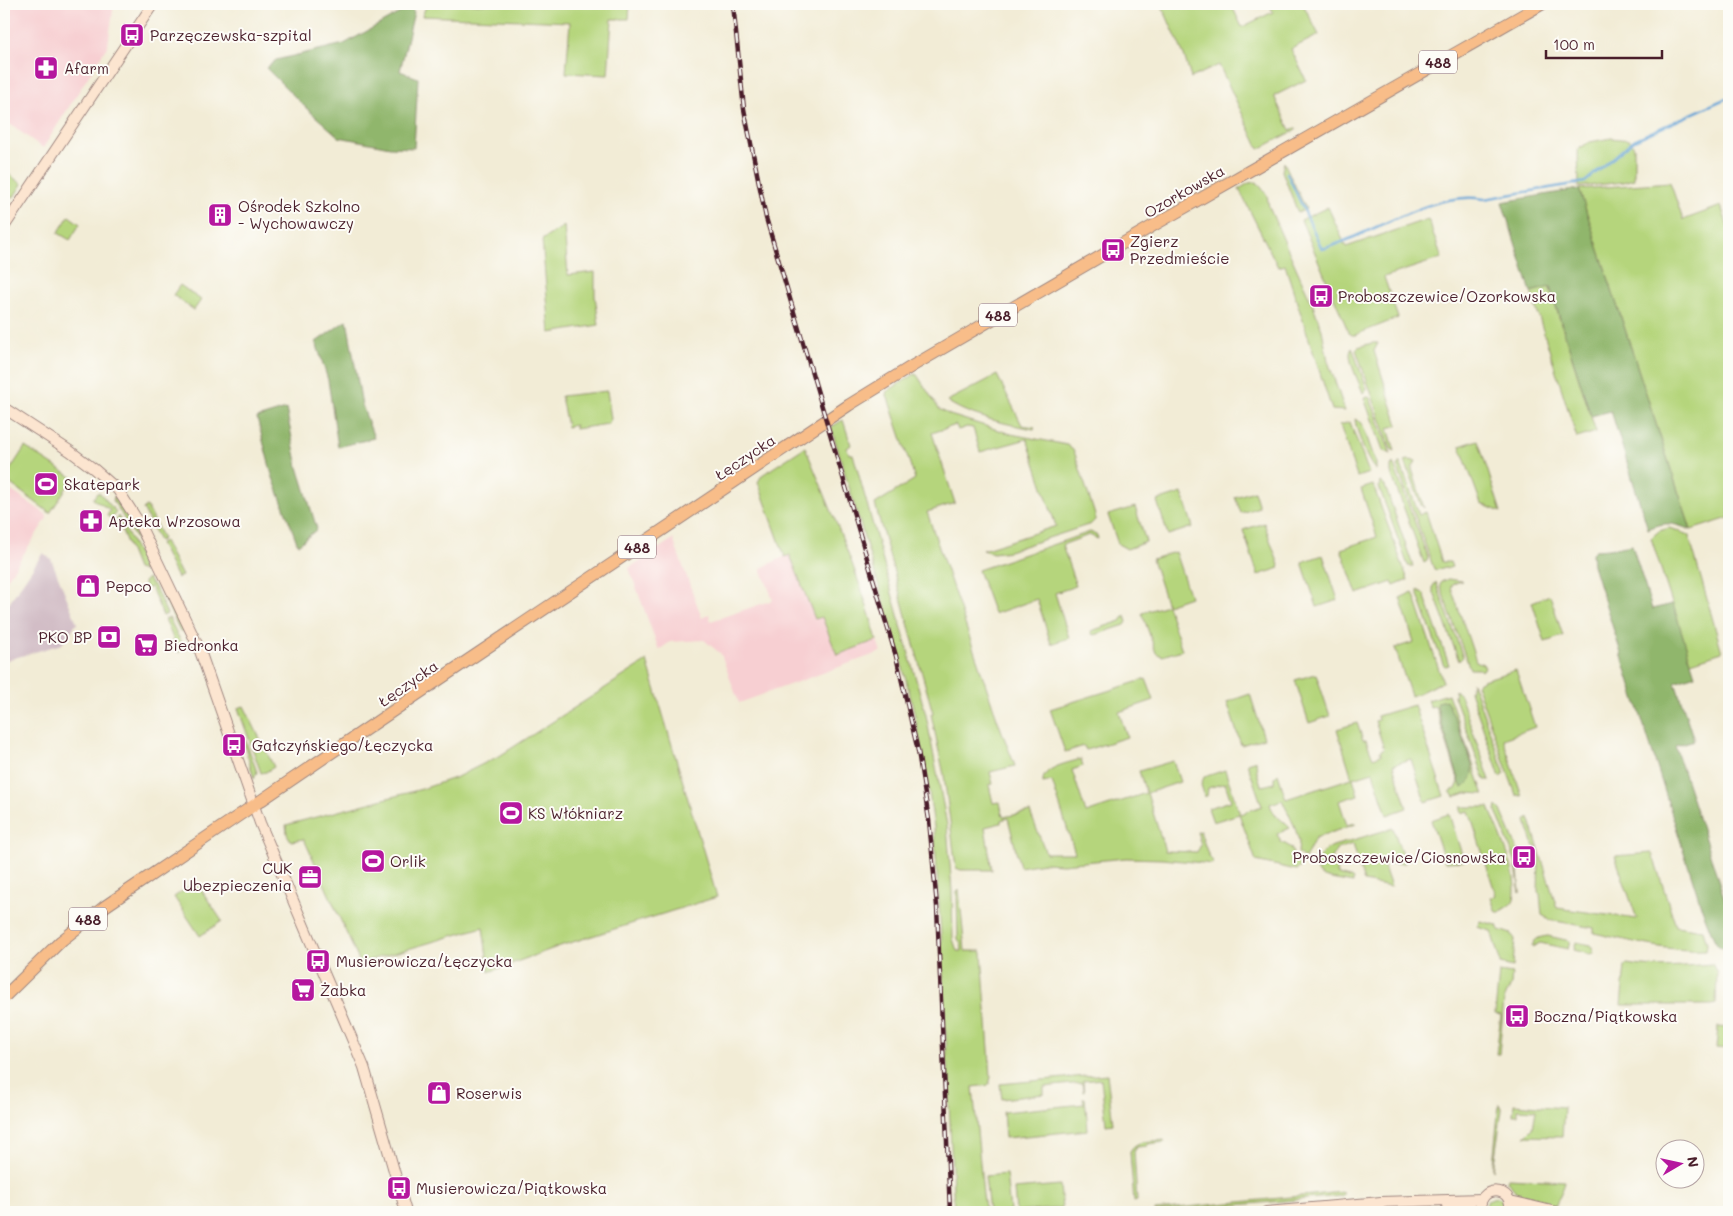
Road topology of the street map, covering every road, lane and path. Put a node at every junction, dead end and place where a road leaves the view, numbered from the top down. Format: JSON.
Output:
{"nodes":[{"id":1,"x":153,"y":4,"type":"edge"},
{"id":2,"x":1542,"y":4,"type":"edge"},
{"id":3,"x":4,"y":227,"type":"edge"},
{"id":4,"x":4,"y":408,"type":"edge"},
{"id":5,"x":843,"y":409,"type":"joint"},
{"id":6,"x":254,"y":806,"type":"junction"},
{"id":7,"x":4,"y":997,"type":"edge"},
{"id":8,"x":1482,"y":1199,"type":"junction"},
{"id":9,"x":1510,"y":1201,"type":"junction"},
{"id":10,"x":1423,"y":1202,"type":"junction"},
{"id":11,"x":406,"y":1212,"type":"edge"},
{"id":12,"x":1266,"y":1212,"type":"edge"},
{"id":13,"x":1481,"y":1212,"type":"edge"},
{"id":14,"x":1509,"y":1212,"type":"edge"},
{"id":15,"x":1556,"y":1212,"type":"edge"}],
"edges":[{"from":1,"to":3,"type":"street"},
{"from":2,"to":5,"type":"main road","name":"Ozorkowska","number":"488"},
{"from":4,"to":6,"type":"street"},
{"from":5,"to":6,"type":"main road","name":"Łęczycka","number":"488"},
{"from":6,"to":7,"type":"main road","name":"Łęczycka","number":"488"},
{"from":6,"to":11,"type":"street"},
{"from":8,"to":9,"type":"street"},
{"from":8,"to":10,"type":"street"},
{"from":8,"to":13,"type":"street"},
{"from":9,"to":14,"type":"street"},
{"from":9,"to":15,"type":"street"},
{"from":10,"to":12,"type":"street"},
{"from":10,"to":13,"type":"street"}]}
